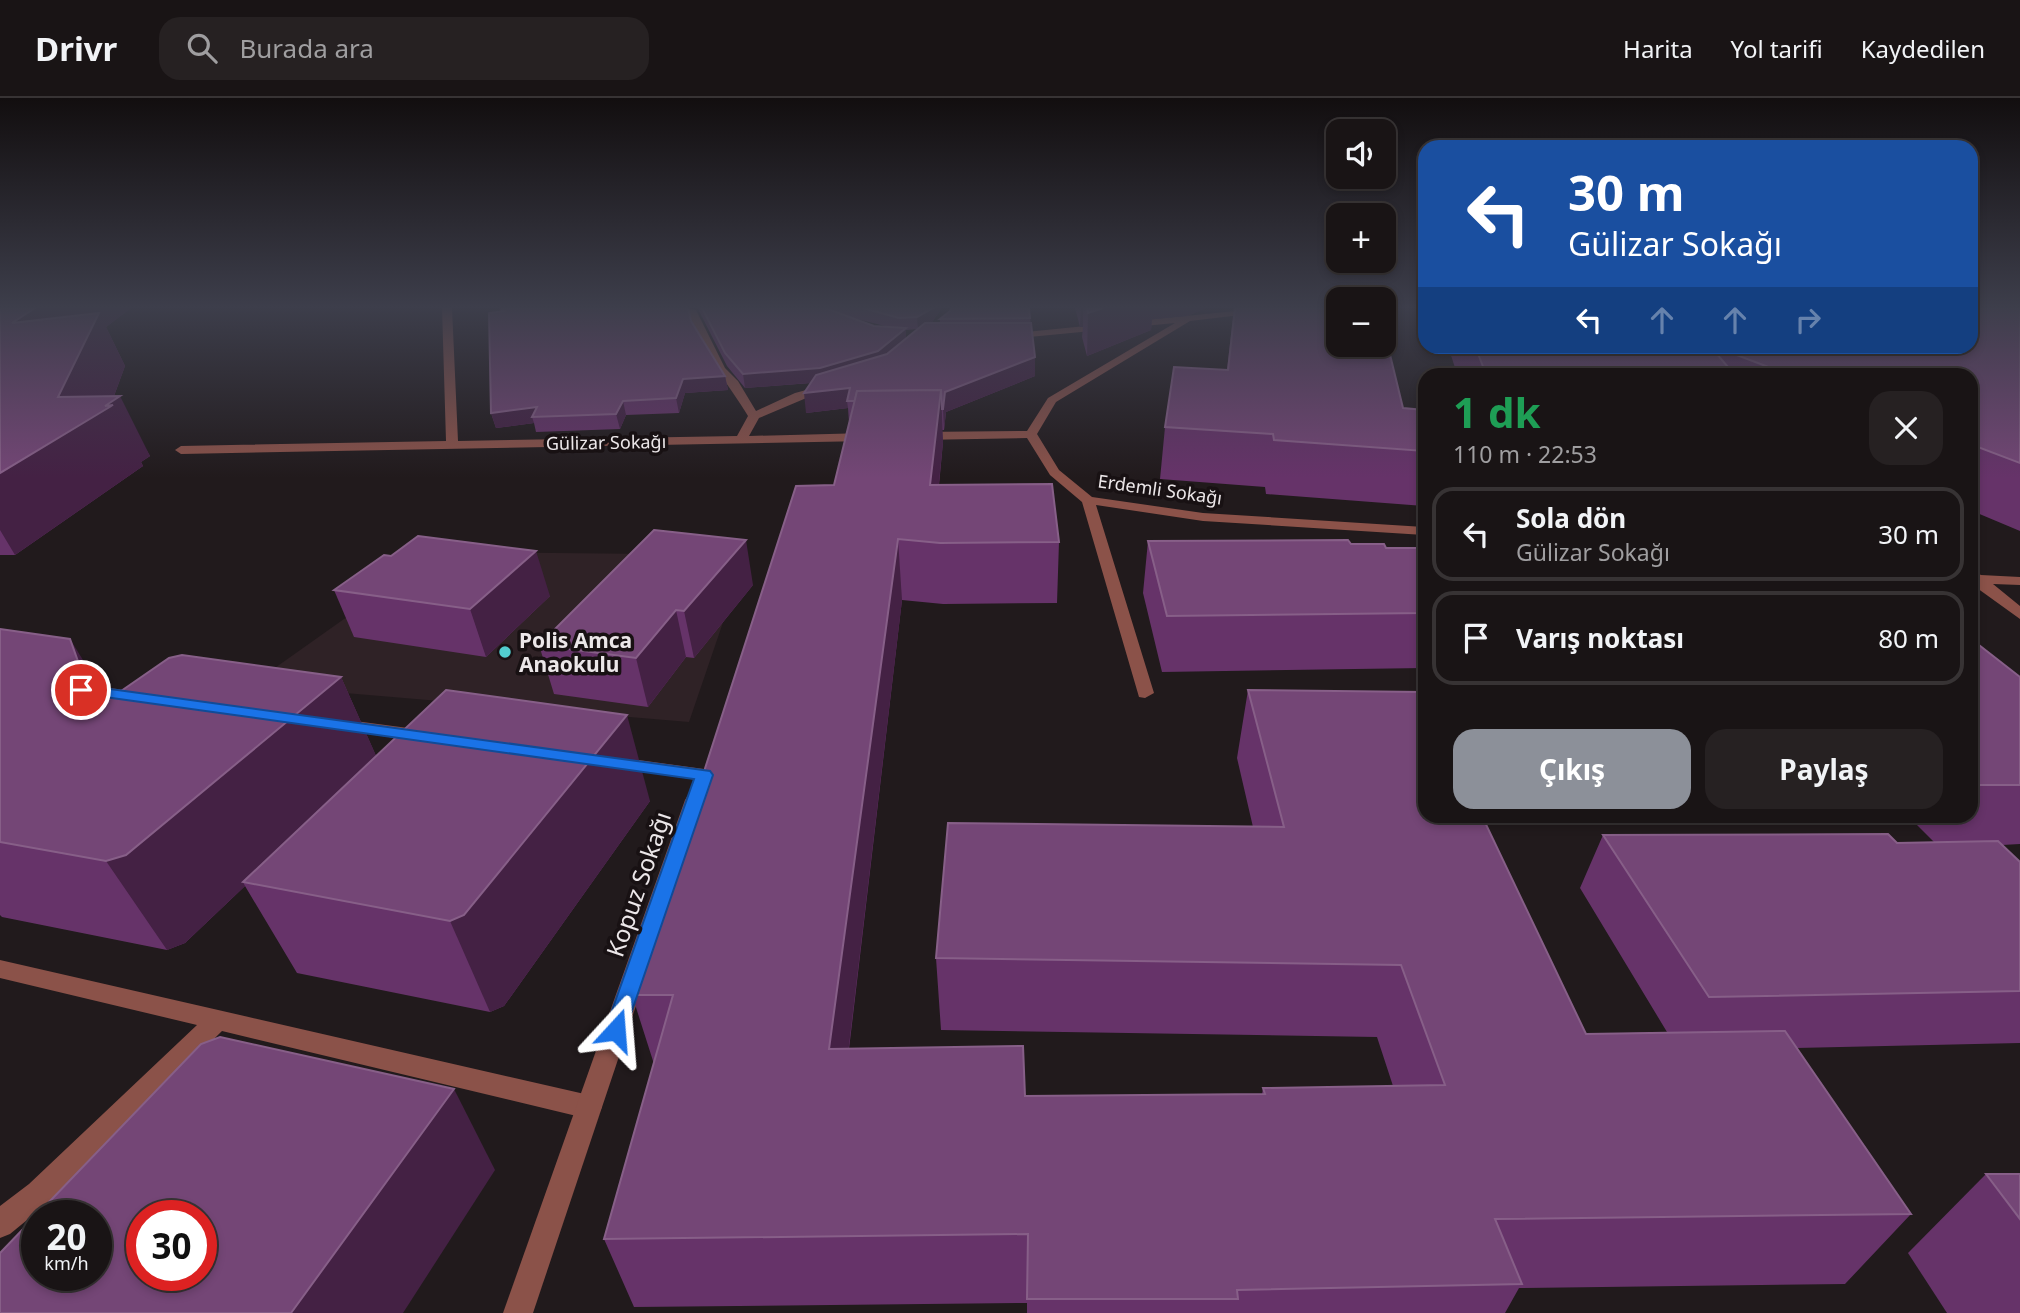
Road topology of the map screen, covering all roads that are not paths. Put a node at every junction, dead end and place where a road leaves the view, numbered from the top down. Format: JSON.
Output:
{"nodes":[{"id":1,"x":449,"y":365,"type":"edge"},
{"id":2,"x":718,"y":365,"type":"edge"},
{"id":3,"x":1111,"y":365,"type":"edge"},
{"id":4,"x":832,"y":386,"type":"edge"},
{"id":5,"x":754,"y":416,"type":"junction"},
{"id":6,"x":1031,"y":434,"type":"junction"},
{"id":7,"x":907,"y":436,"type":"edge"},
{"id":8,"x":879,"y":437,"type":"edge"},
{"id":9,"x":741,"y":440,"type":"junction"},
{"id":10,"x":452,"y":445,"type":"junction"},
{"id":11,"x":181,"y":450,"type":"dead end"},
{"id":12,"x":1088,"y":500,"type":"junction"},
{"id":13,"x":1418,"y":531,"type":"edge"},
{"id":14,"x":1978,"y":577,"type":"edge"},
{"id":15,"x":1978,"y":581,"type":"edge"},
{"id":16,"x":2020,"y":581,"type":"edge"},
{"id":17,"x":2020,"y":614,"type":"edge"},
{"id":18,"x":55,"y":686,"type":"edge"},
{"id":19,"x":1145,"y":693,"type":"dead end"},
{"id":20,"x":152,"y":699,"type":"edge"},
{"id":21,"x":317,"y":722,"type":"edge"},
{"id":22,"x":442,"y":739,"type":"edge"},
{"id":23,"x":713,"y":748,"type":"edge"},
{"id":24,"x":594,"y":760,"type":"edge"},
{"id":25,"x":704,"y":775,"type":"junction"},
{"id":26,"x":0,"y":969,"type":"edge"},
{"id":27,"x":216,"y":1021,"type":"junction"},
{"id":28,"x":589,"y":1107,"type":"junction"},
{"id":29,"x":0,"y":1224,"type":"edge"},
{"id":30,"x":518,"y":1313,"type":"edge"}],
"edges":[{"from":1,"to":10,"type":"street"},
{"from":2,"to":5,"type":"street"},
{"from":3,"to":6,"type":"street"},
{"from":4,"to":5,"type":"street"},
{"from":5,"to":9,"type":"street"},
{"from":6,"to":7,"type":"street"},
{"from":6,"to":12,"type":"street","name":"Erdemli Sokağı"},
{"from":8,"to":9,"type":"street","name":"Gülizar Sokağı"},
{"from":9,"to":10,"type":"street","name":"Gülizar Sokağı"},
{"from":10,"to":11,"type":"street","name":"Gülizar Sokağı"},
{"from":12,"to":13,"type":"street","name":"Erdemli Sokağı"},
{"from":12,"to":19,"type":"street"},
{"from":14,"to":16,"type":"street"},
{"from":15,"to":17,"type":"street"},
{"from":18,"to":20,"type":"street"},
{"from":21,"to":22,"type":"street"},
{"from":23,"to":25,"type":"street","name":"Kopuz Sokağı"},
{"from":24,"to":25,"type":"street"},
{"from":25,"to":28,"type":"street","name":"Kopuz Sokağı"},
{"from":26,"to":27,"type":"street"},
{"from":27,"to":28,"type":"street"},
{"from":27,"to":29,"type":"street"},
{"from":28,"to":30,"type":"street","name":"Kopuz Sokağı"}]}
